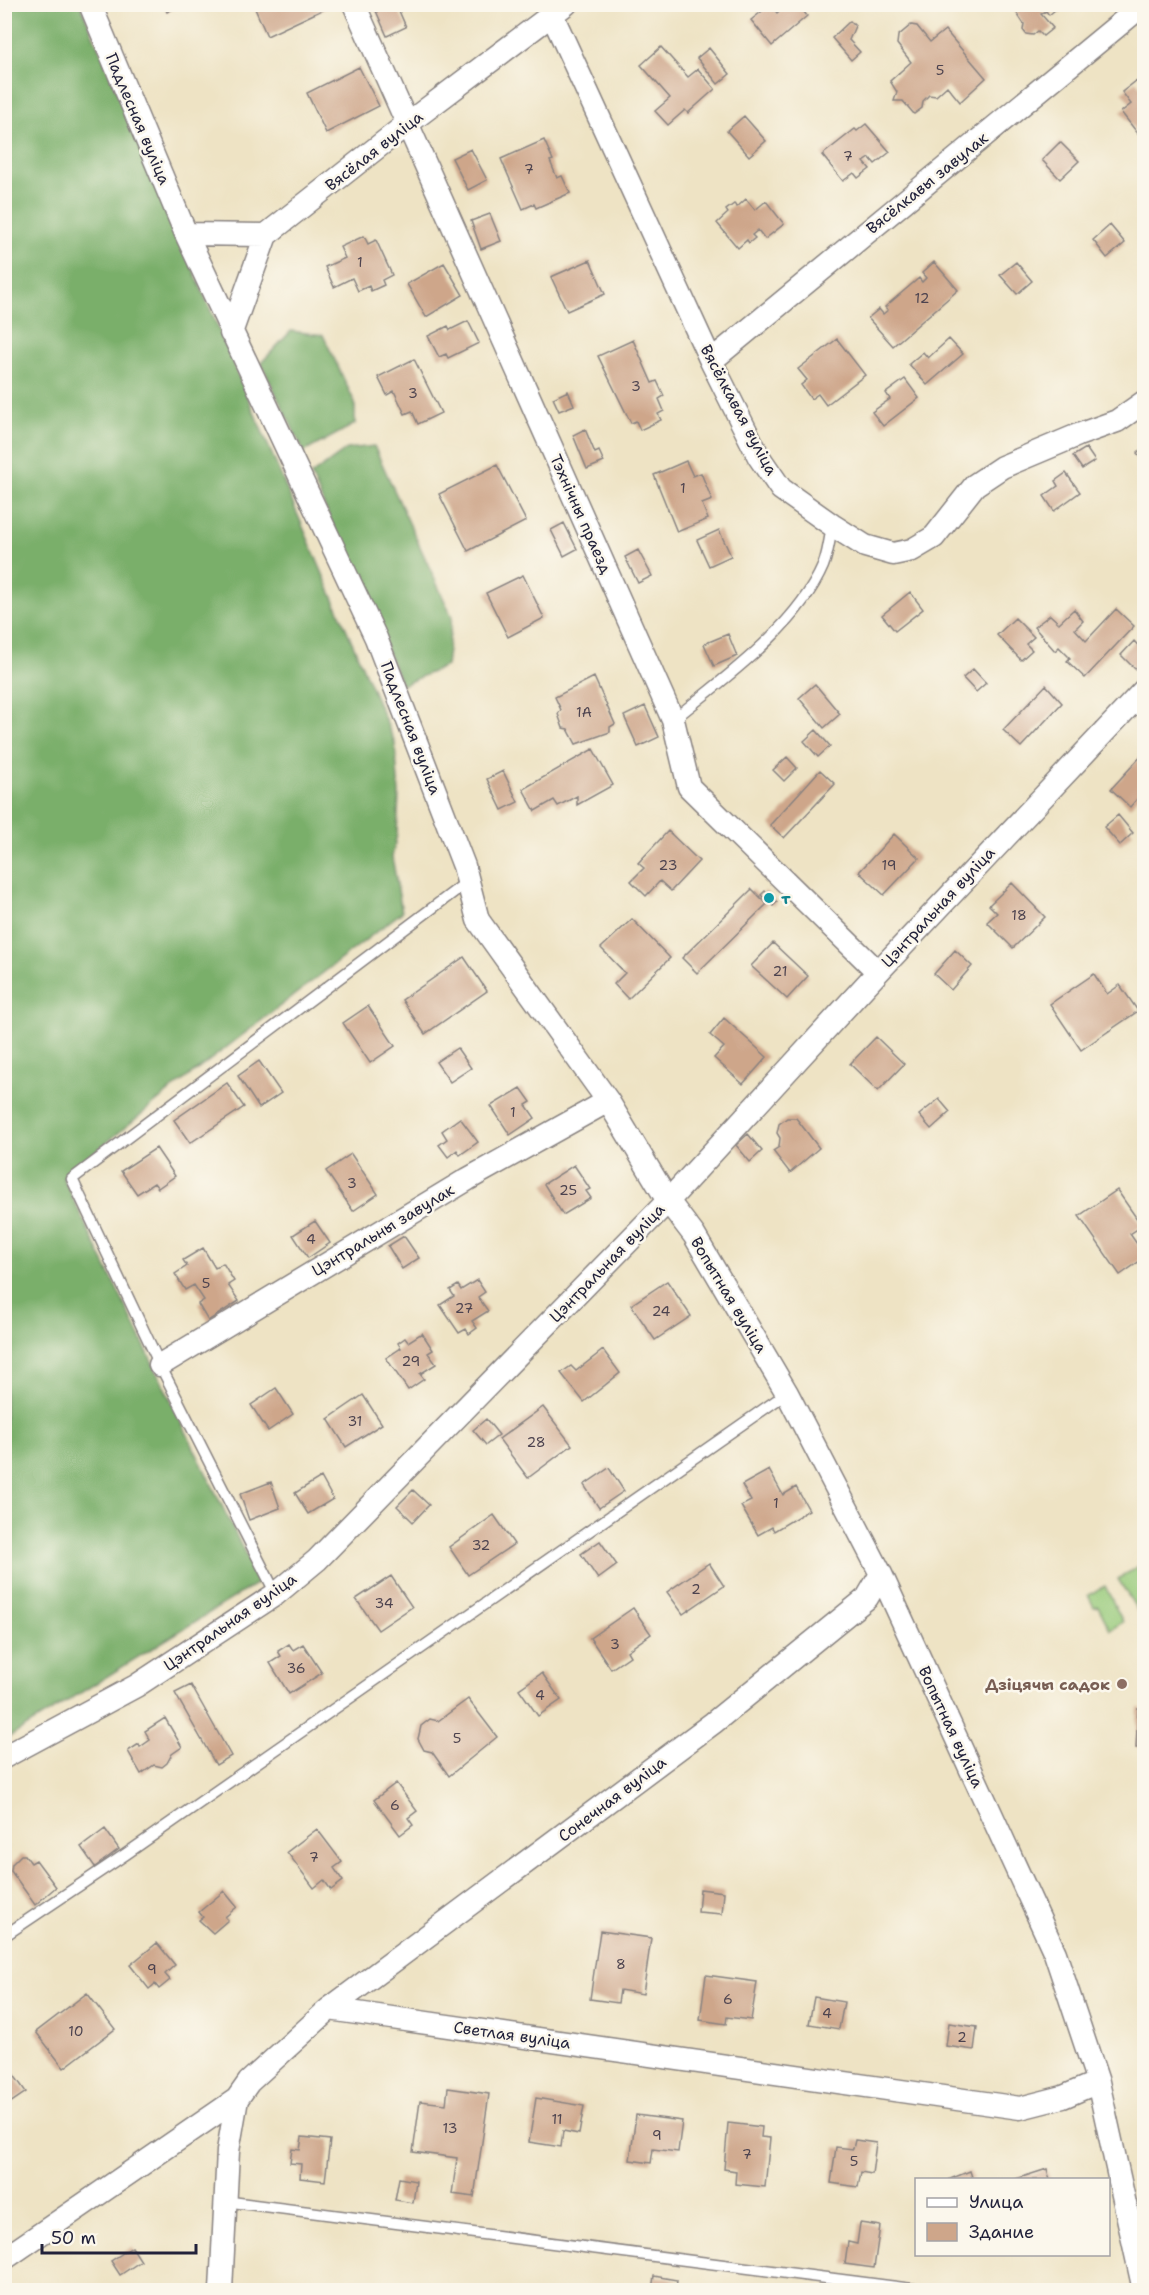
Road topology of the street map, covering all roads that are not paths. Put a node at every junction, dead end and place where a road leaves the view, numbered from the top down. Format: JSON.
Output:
{"nodes":[{"id":1,"x":90,"y":4,"type":"edge"},
{"id":2,"x":354,"y":4,"type":"edge"},
{"id":3,"x":1144,"y":4,"type":"edge"},
{"id":4,"x":555,"y":8,"type":"edge"},
{"id":5,"x":407,"y":124,"type":"junction"},
{"id":6,"x":186,"y":234,"type":"junction"},
{"id":7,"x":266,"y":235,"type":"junction"},
{"id":8,"x":231,"y":333,"type":"junction"},
{"id":9,"x":711,"y":361,"type":"junction"},
{"id":10,"x":1144,"y":402,"type":"edge"},
{"id":11,"x":832,"y":525,"type":"junction"},
{"id":12,"x":1144,"y":690,"type":"edge"},
{"id":13,"x":673,"y":720,"type":"junction"},
{"id":14,"x":467,"y":882,"type":"junction"},
{"id":15,"x":878,"y":972,"type":"junction"},
{"id":16,"x":608,"y":1101,"type":"junction"},
{"id":17,"x":668,"y":1201,"type":"junction"},
{"id":18,"x":160,"y":1365,"type":"junction"},
{"id":19,"x":787,"y":1393,"type":"junction"},
{"id":20,"x":881,"y":1574,"type":"junction"},
{"id":21,"x":276,"y":1594,"type":"junction"},
{"id":22,"x":4,"y":1757,"type":"edge"},
{"id":23,"x":4,"y":1936,"type":"edge"},
{"id":24,"x":329,"y":2009,"type":"junction"},
{"id":25,"x":1098,"y":2082,"type":"junction"},
{"id":26,"x":237,"y":2099,"type":"junction"},
{"id":27,"x":224,"y":2201,"type":"junction"},
{"id":28,"x":4,"y":2259,"type":"edge"},
{"id":29,"x":221,"y":2290,"type":"edge"},
{"id":30,"x":920,"y":2290,"type":"edge"},
{"id":31,"x":1144,"y":2290,"type":"edge"}],
"edges":[{"from":1,"to":6,"type":"street","name":"Падлесная вуліца"},
{"from":2,"to":5,"type":"street","name":"Тэхнічны праезд"},
{"from":3,"to":9,"type":"street","name":"Вясёлкавы завулак"},
{"from":4,"to":5,"type":"street","name":"Вясёлая вуліца"},
{"from":4,"to":9,"type":"street","name":"Вясёлкавая вуліца"},
{"from":5,"to":7,"type":"street","name":"Вясёлая вуліца"},
{"from":5,"to":13,"type":"street","name":"Тэхнічны праезд"},
{"from":6,"to":7,"type":"street"},
{"from":6,"to":8,"type":"street","name":"Падлесная вуліца"},
{"from":7,"to":8,"type":"street"},
{"from":8,"to":14,"type":"street","name":"Падлесная вуліца"},
{"from":9,"to":11,"type":"street","name":"Вясёлкавая вуліца"},
{"from":10,"to":11,"type":"street","name":"Вясёлкавая вуліца"},
{"from":11,"to":13,"type":"lane"},
{"from":12,"to":15,"type":"street","name":"Цэнтральная вуліца"},
{"from":13,"to":15,"type":"street","name":"Тэхнічны праезд"},
{"from":14,"to":16,"type":"street","name":"Падлесная вуліца"},
{"from":14,"to":18,"type":"lane"},
{"from":15,"to":17,"type":"street","name":"Цэнтральная вуліца"},
{"from":16,"to":17,"type":"street","name":"Падлесная вуліца"},
{"from":16,"to":18,"type":"street","name":"Цэнтральны завулак"},
{"from":17,"to":19,"type":"street","name":"Вопытная вуліца"},
{"from":17,"to":21,"type":"street","name":"Цэнтральная вуліца"},
{"from":18,"to":21,"type":"lane"},
{"from":19,"to":20,"type":"street","name":"Вопытная вуліца"},
{"from":19,"to":23,"type":"lane"},
{"from":20,"to":24,"type":"street","name":"Сонечная вуліца"},
{"from":20,"to":25,"type":"street","name":"Вопытная вуліца"},
{"from":21,"to":22,"type":"street","name":"Цэнтральная вуліца"},
{"from":24,"to":25,"type":"street","name":"Светлая вуліца"},
{"from":24,"to":26,"type":"street"},
{"from":25,"to":31,"type":"street","name":"Вопытная вуліца"},
{"from":26,"to":27,"type":"street"},
{"from":26,"to":28,"type":"street"},
{"from":27,"to":29,"type":"street"},
{"from":27,"to":30,"type":"lane"}]}
